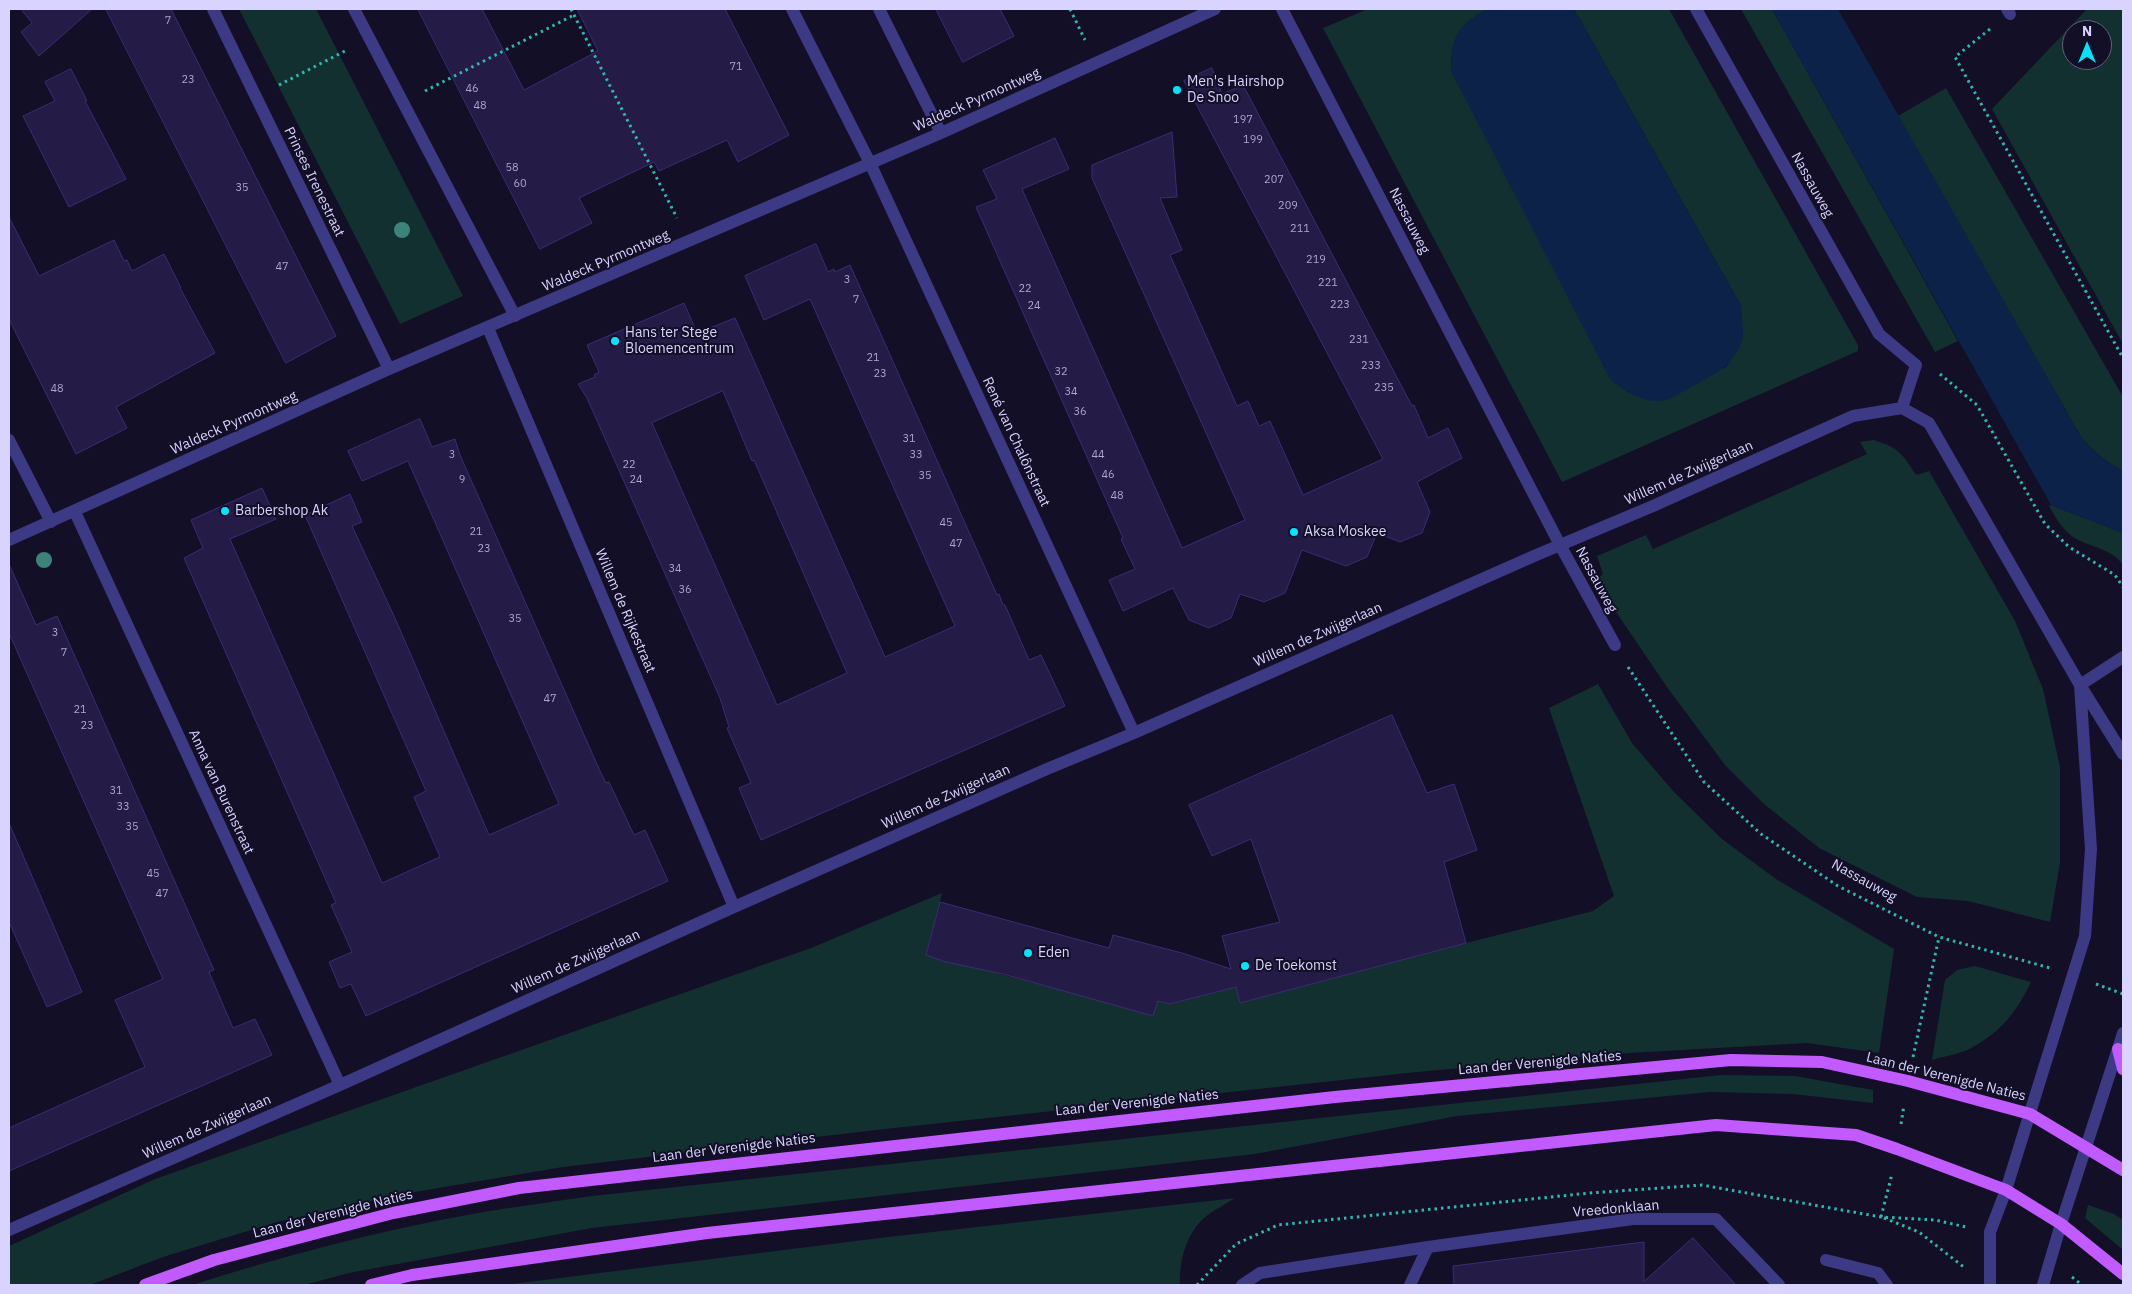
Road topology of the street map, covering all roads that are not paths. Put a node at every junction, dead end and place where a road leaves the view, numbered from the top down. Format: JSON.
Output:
{"nodes":[{"id":1,"x":213,"y":9,"type":"edge"},
{"id":2,"x":354,"y":9,"type":"edge"},
{"id":3,"x":792,"y":9,"type":"edge"},
{"id":4,"x":879,"y":9,"type":"edge"},
{"id":5,"x":1215,"y":9,"type":"edge"},
{"id":6,"x":1282,"y":9,"type":"edge"},
{"id":7,"x":1696,"y":9,"type":"edge"},
{"id":8,"x":941,"y":134,"type":"junction"},
{"id":9,"x":870,"y":163,"type":"junction"},
{"id":10,"x":515,"y":316,"type":"junction"},
{"id":11,"x":488,"y":328,"type":"junction"},
{"id":12,"x":389,"y":369,"type":"junction"},
{"id":13,"x":1902,"y":408,"type":"junction"},
{"id":14,"x":9,"y":440,"type":"edge"},
{"id":15,"x":75,"y":512,"type":"junction"},
{"id":16,"x":51,"y":522,"type":"junction"},
{"id":17,"x":9,"y":540,"type":"edge"},
{"id":18,"x":1560,"y":545,"type":"junction"},
{"id":19,"x":1615,"y":646,"type":"road end"},
{"id":20,"x":2123,"y":657,"type":"edge"},
{"id":21,"x":2080,"y":685,"type":"junction"},
{"id":22,"x":1134,"y":733,"type":"junction"},
{"id":23,"x":2123,"y":754,"type":"edge"},
{"id":24,"x":734,"y":907,"type":"junction"},
{"id":25,"x":2123,"y":1032,"type":"edge"},
{"id":26,"x":2118,"y":1049,"type":"junction"},
{"id":27,"x":2123,"y":1069,"type":"edge"},
{"id":28,"x":340,"y":1085,"type":"junction"},
{"id":29,"x":2030,"y":1114,"type":"junction"},
{"id":30,"x":2086,"y":1146,"type":"junction"},
{"id":31,"x":2123,"y":1170,"type":"edge"},
{"id":32,"x":2006,"y":1190,"type":"junction"},
{"id":33,"x":2061,"y":1224,"type":"junction"},
{"id":34,"x":9,"y":1230,"type":"edge"},
{"id":35,"x":1428,"y":1247,"type":"junction"},
{"id":36,"x":1826,"y":1260,"type":"dead end"},
{"id":37,"x":2123,"y":1274,"type":"edge"},
{"id":38,"x":145,"y":1285,"type":"edge"},
{"id":39,"x":370,"y":1285,"type":"edge"},
{"id":40,"x":1242,"y":1285,"type":"edge"},
{"id":41,"x":1410,"y":1285,"type":"edge"},
{"id":42,"x":1779,"y":1285,"type":"edge"},
{"id":43,"x":1887,"y":1285,"type":"edge"},
{"id":44,"x":1990,"y":1285,"type":"edge"},
{"id":45,"x":2043,"y":1285,"type":"edge"}],
"edges":[{"from":1,"to":12,"type":"street","name":"Prinses Irenestraat"},
{"from":2,"to":10,"type":"street"},
{"from":3,"to":9,"type":"street","name":"René van Chalônstraat"},
{"from":4,"to":8,"type":"street"},
{"from":5,"to":8,"type":"street","name":"Waldeck Pyrmontweg"},
{"from":6,"to":18,"type":"street","name":"Nassauweg"},
{"from":7,"to":13,"type":"street","name":"Nassauweg"},
{"from":8,"to":9,"type":"street","name":"Waldeck Pyrmontweg"},
{"from":9,"to":10,"type":"street","name":"Waldeck Pyrmontweg"},
{"from":9,"to":22,"type":"street","name":"René van Chalônstraat"},
{"from":10,"to":11,"type":"street","name":"Waldeck Pyrmontweg"},
{"from":11,"to":12,"type":"street","name":"Waldeck Pyrmontweg"},
{"from":11,"to":24,"type":"street","name":"Willem de Rijkestraat"},
{"from":12,"to":15,"type":"street","name":"Waldeck Pyrmontweg"},
{"from":13,"to":18,"type":"street","name":"Willem de Zwijgerlaan"},
{"from":13,"to":21,"type":"street"},
{"from":14,"to":16,"type":"street"},
{"from":15,"to":16,"type":"street","name":"Waldeck Pyrmontweg"},
{"from":15,"to":28,"type":"street","name":"Anna van Burenstraat"},
{"from":16,"to":17,"type":"street","name":"Waldeck Pyrmontweg"},
{"from":18,"to":19,"type":"street","name":"Nassauweg"},
{"from":18,"to":22,"type":"street","name":"Willem de Zwijgerlaan"},
{"from":20,"to":21,"type":"street"},
{"from":21,"to":23,"type":"street"},
{"from":21,"to":29,"type":"street"},
{"from":22,"to":24,"type":"street","name":"Willem de Zwijgerlaan"},
{"from":24,"to":28,"type":"street","name":"Willem de Zwijgerlaan"},
{"from":25,"to":26,"type":"street"},
{"from":26,"to":27,"type":"main road"},
{"from":26,"to":30,"type":"street"},
{"from":28,"to":34,"type":"street","name":"Willem de Zwijgerlaan"},
{"from":29,"to":30,"type":"main road","name":"Laan der Verenigde Naties"},
{"from":29,"to":32,"type":"street"},
{"from":29,"to":38,"type":"main road","name":"Laan der Verenigde Naties"},
{"from":30,"to":31,"type":"main road","name":"Laan der Verenigde Naties"},
{"from":30,"to":33,"type":"street"},
{"from":32,"to":33,"type":"main road"},
{"from":32,"to":39,"type":"main road"},
{"from":32,"to":44,"type":"street"},
{"from":33,"to":37,"type":"main road"},
{"from":33,"to":45,"type":"street"},
{"from":35,"to":40,"type":"street","name":"Vreedonklaan"},
{"from":35,"to":41,"type":"street"},
{"from":35,"to":42,"type":"street","name":"Vreedonklaan"},
{"from":36,"to":43,"type":"street"}]}
